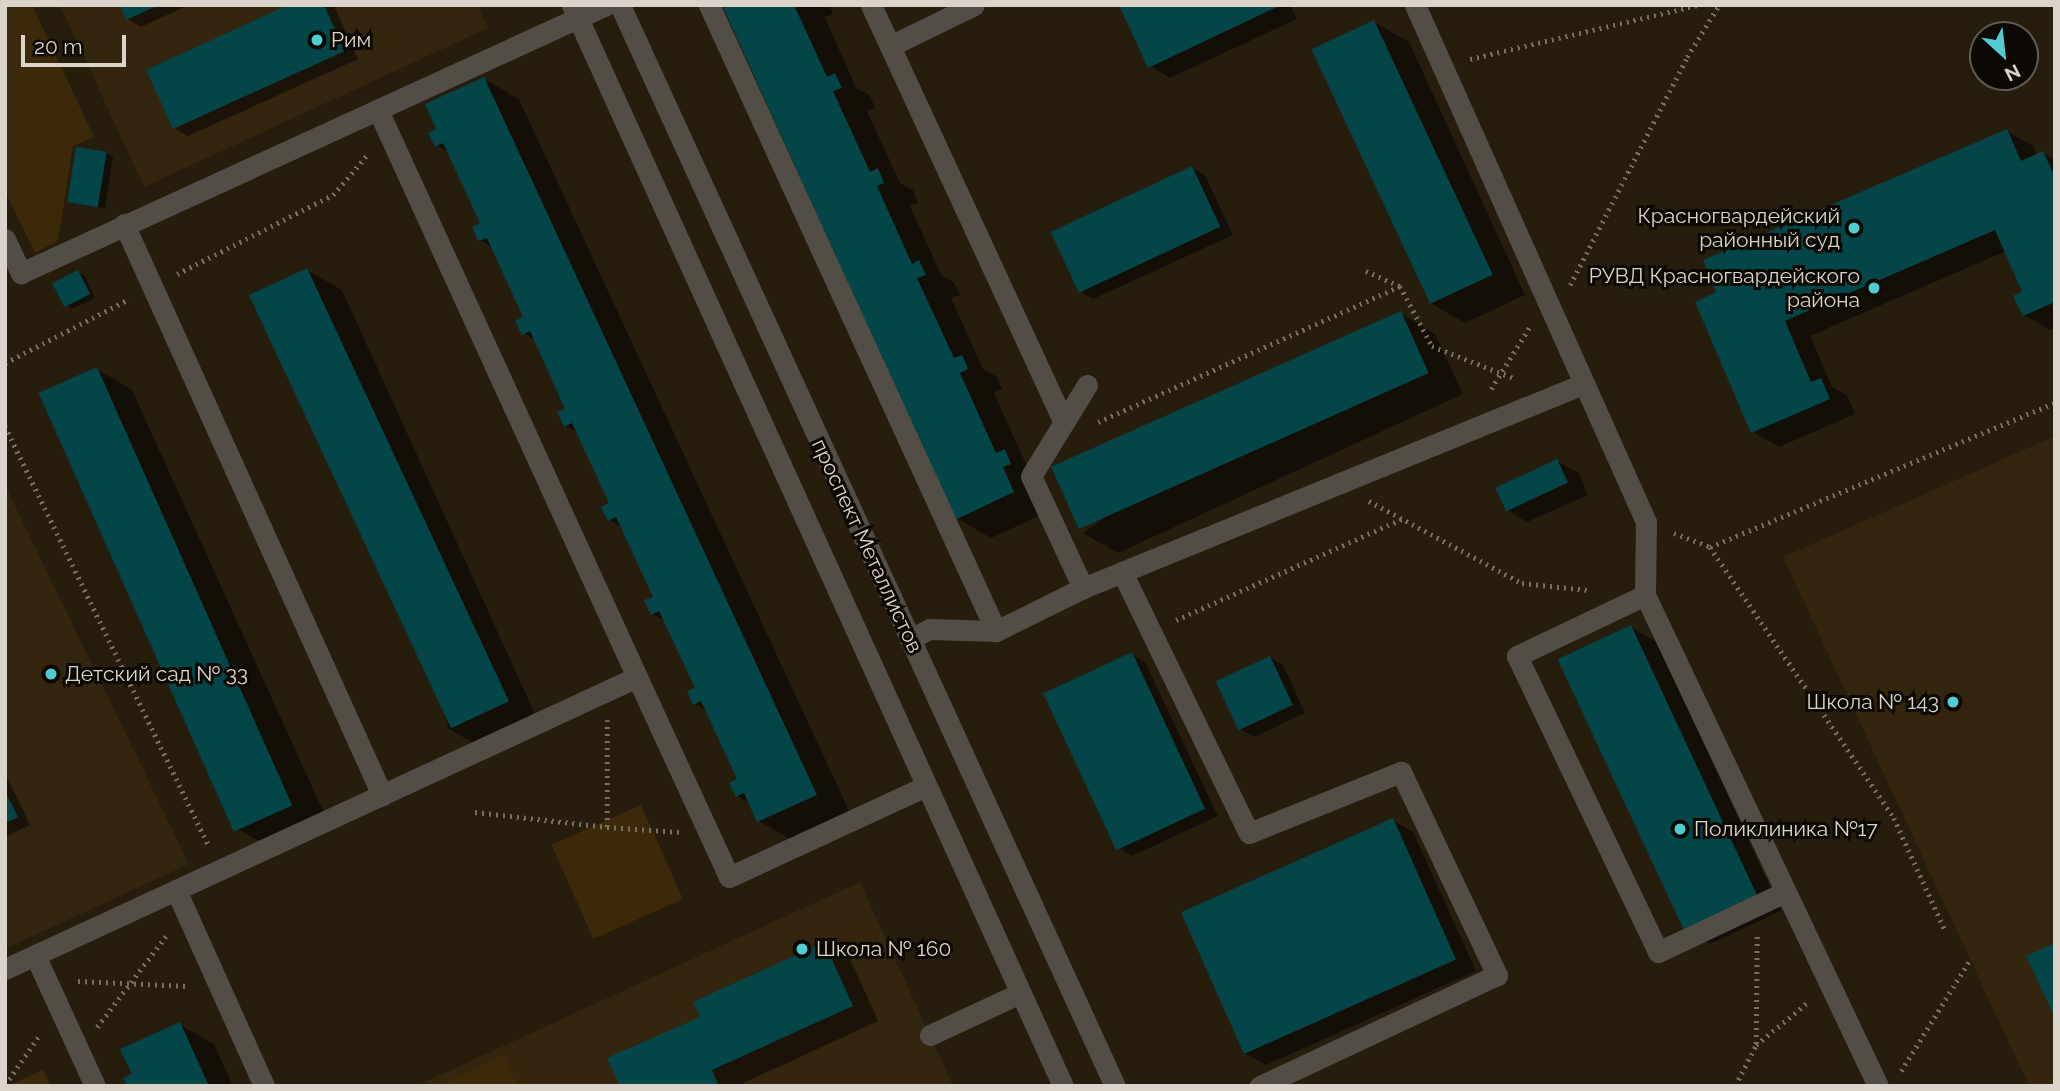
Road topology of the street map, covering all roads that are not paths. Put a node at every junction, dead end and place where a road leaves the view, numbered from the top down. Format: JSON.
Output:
{"nodes":[{"id":1,"x":606,"y":5,"type":"edge"},
{"id":2,"x":620,"y":5,"type":"edge"},
{"id":3,"x":709,"y":5,"type":"edge"},
{"id":4,"x":871,"y":5,"type":"edge"},
{"id":5,"x":974,"y":5,"type":"edge"},
{"id":6,"x":1415,"y":5,"type":"edge"},
{"id":7,"x":575,"y":12,"type":"edge"},
{"id":8,"x":890,"y":47,"type":"junction"},
{"id":9,"x":378,"y":110,"type":"junction"},
{"id":10,"x":124,"y":224,"type":"junction"},
{"id":11,"x":5,"y":239,"type":"edge"},
{"id":12,"x":1583,"y":384,"type":"junction"},
{"id":13,"x":1087,"y":385,"type":"dead end"},
{"id":14,"x":1064,"y":422,"type":"junction"},
{"id":15,"x":1122,"y":572,"type":"junction"},
{"id":16,"x":1083,"y":588,"type":"junction"},
{"id":17,"x":1644,"y":595,"type":"junction"},
{"id":18,"x":996,"y":631,"type":"junction"},
{"id":19,"x":910,"y":639,"type":"junction"},
{"id":20,"x":637,"y":677,"type":"junction"},
{"id":21,"x":926,"y":786,"type":"junction"},
{"id":22,"x":382,"y":796,"type":"junction"},
{"id":23,"x":176,"y":890,"type":"junction"},
{"id":24,"x":1785,"y":892,"type":"junction"},
{"id":25,"x":35,"y":955,"type":"junction"},
{"id":26,"x":5,"y":969,"type":"edge"},
{"id":27,"x":1020,"y":993,"type":"junction"},
{"id":28,"x":930,"y":1035,"type":"dead end"},
{"id":29,"x":1887,"y":1082,"type":"edge"},
{"id":30,"x":95,"y":1086,"type":"edge"},
{"id":31,"x":264,"y":1086,"type":"edge"},
{"id":32,"x":1063,"y":1086,"type":"edge"},
{"id":33,"x":1115,"y":1086,"type":"edge"},
{"id":34,"x":1260,"y":1086,"type":"edge"}],
"edges":[{"from":1,"to":7,"type":"street"},
{"from":2,"to":19,"type":"street","name":"проспект Металлистов"},
{"from":3,"to":18,"type":"street"},
{"from":4,"to":8,"type":"street"},
{"from":5,"to":8,"type":"street"},
{"from":6,"to":12,"type":"street"},
{"from":7,"to":9,"type":"street"},
{"from":7,"to":21,"type":"street"},
{"from":8,"to":14,"type":"street"},
{"from":9,"to":10,"type":"street"},
{"from":9,"to":20,"type":"street"},
{"from":10,"to":11,"type":"street"},
{"from":10,"to":22,"type":"street"},
{"from":12,"to":15,"type":"street"},
{"from":12,"to":17,"type":"street"},
{"from":13,"to":14,"type":"street"},
{"from":14,"to":16,"type":"street"},
{"from":15,"to":16,"type":"street"},
{"from":15,"to":34,"type":"street"},
{"from":16,"to":18,"type":"street"},
{"from":17,"to":24,"type":"street"},
{"from":17,"to":24,"type":"street"},
{"from":18,"to":19,"type":"street"},
{"from":19,"to":33,"type":"street","name":"проспект Металлистов"},
{"from":20,"to":21,"type":"street"},
{"from":20,"to":22,"type":"street"},
{"from":21,"to":27,"type":"street"},
{"from":22,"to":23,"type":"street"},
{"from":23,"to":25,"type":"street"},
{"from":23,"to":31,"type":"street"},
{"from":24,"to":29,"type":"street"},
{"from":25,"to":26,"type":"street"},
{"from":25,"to":30,"type":"street"},
{"from":27,"to":28,"type":"street"},
{"from":27,"to":32,"type":"street"}]}
